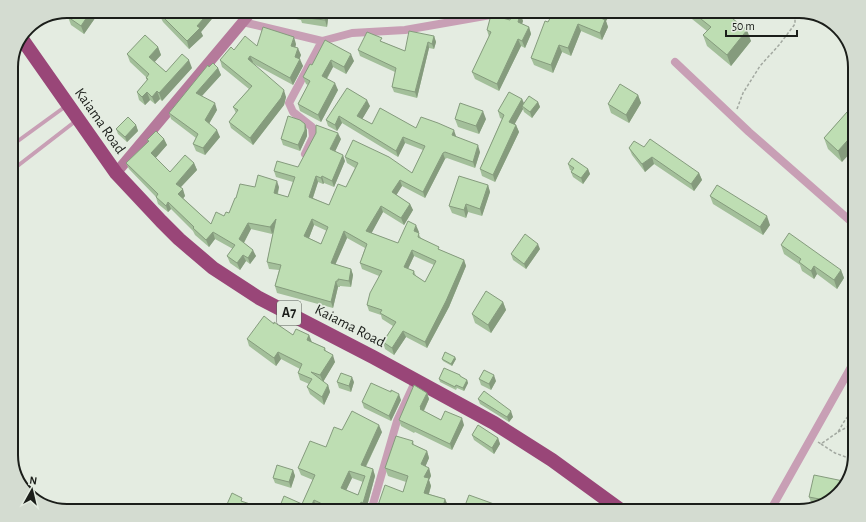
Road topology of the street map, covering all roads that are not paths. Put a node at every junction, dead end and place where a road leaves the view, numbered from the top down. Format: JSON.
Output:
{"nodes":[{"id":1,"x":246,"y":18,"type":"edge"},
{"id":2,"x":473,"y":18,"type":"edge"},
{"id":3,"x":243,"y":22,"type":"junction"},
{"id":4,"x":322,"y":41,"type":"junction"},
{"id":5,"x":24,"y":43,"type":"edge"},
{"id":6,"x":675,"y":62,"type":"dead end"},
{"id":7,"x":67,"y":105,"type":"junction"},
{"id":8,"x":78,"y":119,"type":"junction"},
{"id":9,"x":18,"y":141,"type":"edge"},
{"id":10,"x":305,"y":154,"type":"edge"},
{"id":11,"x":18,"y":166,"type":"edge"},
{"id":12,"x":116,"y":173,"type":"junction"},
{"id":13,"x":848,"y":219,"type":"edge"},
{"id":14,"x":848,"y":372,"type":"edge"},
{"id":15,"x":416,"y":380,"type":"junction"},
{"id":16,"x":373,"y":504,"type":"edge"},
{"id":17,"x":612,"y":504,"type":"edge"},
{"id":18,"x":774,"y":504,"type":"edge"}],
"edges":[{"from":1,"to":3,"type":"street"},
{"from":2,"to":4,"type":"street"},
{"from":3,"to":4,"type":"street"},
{"from":3,"to":12,"type":"street"},
{"from":4,"to":10,"type":"street"},
{"from":5,"to":7,"type":"highway","name":"Kaiama Road","number":"A7"},
{"from":6,"to":13,"type":"street"},
{"from":7,"to":8,"type":"highway","name":"Kaiama Road","number":"A7"},
{"from":7,"to":9,"type":"lane"},
{"from":8,"to":11,"type":"lane"},
{"from":8,"to":12,"type":"highway","name":"Kaiama Road","number":"A7"},
{"from":12,"to":15,"type":"highway","name":"Kaiama Road","number":"A7"},
{"from":14,"to":18,"type":"street"},
{"from":15,"to":16,"type":"street"},
{"from":15,"to":17,"type":"highway","name":"Kaiama Road","number":"A7"}]}
